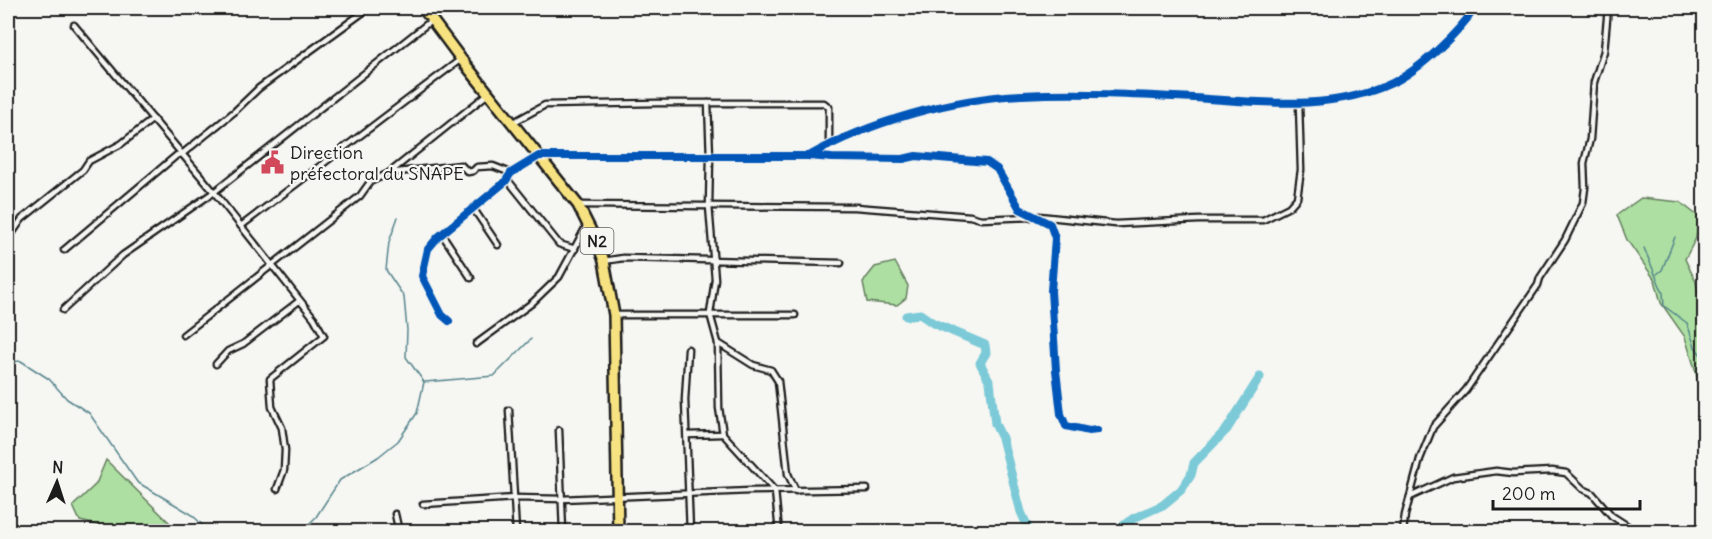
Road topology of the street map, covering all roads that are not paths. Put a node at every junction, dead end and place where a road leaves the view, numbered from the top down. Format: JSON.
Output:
{"nodes":[{"id":1,"x":369,"y":8,"type":"edge"},
{"id":2,"x":423,"y":8,"type":"edge"},
{"id":3,"x":1475,"y":8,"type":"edge"},
{"id":4,"x":1608,"y":8,"type":"edge"},
{"id":5,"x":432,"y":20,"type":"junction"},
{"id":6,"x":74,"y":25,"type":"dead end"},
{"id":7,"x":461,"y":59,"type":"junction"},
{"id":8,"x":489,"y":93,"type":"junction"},
{"id":9,"x":708,"y":103,"type":"junction"},
{"id":10,"x":1299,"y":104,"type":"junction"},
{"id":11,"x":153,"y":119,"type":"junction"},
{"id":12,"x":512,"y":123,"type":"junction"},
{"id":13,"x":829,"y":144,"type":"junction"},
{"id":14,"x":182,"y":154,"type":"junction"},
{"id":15,"x":539,"y":156,"type":"junction"},
{"id":16,"x":809,"y":156,"type":"junction"},
{"id":17,"x":711,"y":157,"type":"junction"},
{"id":18,"x":389,"y":173,"type":"junction"},
{"id":19,"x":511,"y":173,"type":"junction"},
{"id":20,"x":507,"y":179,"type":"junction"},
{"id":21,"x":214,"y":192,"type":"junction"},
{"id":22,"x":578,"y":205,"type":"junction"},
{"id":23,"x":709,"y":206,"type":"junction"},
{"id":24,"x":473,"y":208,"type":"junction"},
{"id":25,"x":1035,"y":216,"type":"junction"},
{"id":26,"x":587,"y":221,"type":"junction"},
{"id":27,"x":241,"y":226,"type":"junction"},
{"id":28,"x":442,"y":234,"type":"junction"},
{"id":29,"x":11,"y":235,"type":"dead end"},
{"id":30,"x":498,"y":245,"type":"dead end"},
{"id":31,"x":575,"y":249,"type":"junction"},
{"id":32,"x":64,"y":250,"type":"dead end"},
{"id":33,"x":604,"y":261,"type":"junction"},
{"id":34,"x":714,"y":261,"type":"junction"},
{"id":35,"x":841,"y":263,"type":"dead end"},
{"id":36,"x":272,"y":264,"type":"junction"},
{"id":37,"x":471,"y":278,"type":"dead end"},
{"id":38,"x":299,"y":301,"type":"junction"},
{"id":39,"x":63,"y":310,"type":"dead end"},
{"id":40,"x":710,"y":314,"type":"junction"},
{"id":41,"x":614,"y":315,"type":"junction"},
{"id":42,"x":795,"y":315,"type":"dead end"},
{"id":43,"x":449,"y":321,"type":"dead end"},
{"id":44,"x":183,"y":335,"type":"dead end"},
{"id":45,"x":718,"y":343,"type":"junction"},
{"id":46,"x":476,"y":344,"type":"dead end"},
{"id":47,"x":688,"y":349,"type":"dead end"},
{"id":48,"x":216,"y":364,"type":"dead end"},
{"id":49,"x":509,"y":410,"type":"dead end"},
{"id":50,"x":559,"y":430,"type":"dead end"},
{"id":51,"x":1097,"y":430,"type":"dead end"},
{"id":52,"x":723,"y":434,"type":"junction"},
{"id":53,"x":687,"y":435,"type":"junction"},
{"id":54,"x":277,"y":489,"type":"dead end"},
{"id":55,"x":867,"y":489,"type":"dead end"},
{"id":56,"x":775,"y":491,"type":"junction"},
{"id":57,"x":796,"y":491,"type":"junction"},
{"id":58,"x":688,"y":493,"type":"junction"},
{"id":59,"x":617,"y":496,"type":"junction"},
{"id":60,"x":1410,"y":497,"type":"junction"},
{"id":61,"x":515,"y":498,"type":"junction"},
{"id":62,"x":562,"y":499,"type":"junction"},
{"id":63,"x":423,"y":504,"type":"dead end"},
{"id":64,"x":395,"y":514,"type":"dead end"},
{"id":65,"x":399,"y":531,"type":"edge"},
{"id":66,"x":516,"y":531,"type":"edge"},
{"id":67,"x":563,"y":531,"type":"edge"},
{"id":68,"x":618,"y":531,"type":"edge"},
{"id":69,"x":690,"y":531,"type":"edge"},
{"id":70,"x":779,"y":531,"type":"edge"},
{"id":71,"x":1403,"y":531,"type":"edge"},
{"id":72,"x":1636,"y":531,"type":"edge"}],
"edges":[{"from":1,"to":14,"type":"street"},
{"from":2,"to":5,"type":"highway","number":"N2"},
{"from":3,"to":10,"type":"street"},
{"from":4,"to":60,"type":"street"},
{"from":5,"to":7,"type":"highway","number":"N2"},
{"from":5,"to":21,"type":"street"},
{"from":6,"to":11,"type":"street"},
{"from":7,"to":8,"type":"highway","number":"N2"},
{"from":7,"to":27,"type":"street"},
{"from":8,"to":12,"type":"highway","number":"N2"},
{"from":8,"to":18,"type":"street"},
{"from":9,"to":12,"type":"street"},
{"from":9,"to":13,"type":"street"},
{"from":9,"to":17,"type":"street"},
{"from":10,"to":13,"type":"street"},
{"from":10,"to":25,"type":"street"},
{"from":11,"to":14,"type":"street"},
{"from":11,"to":29,"type":"street"},
{"from":12,"to":15,"type":"highway","number":"N2"},
{"from":13,"to":16,"type":"street"},
{"from":14,"to":21,"type":"street"},
{"from":14,"to":32,"type":"street"},
{"from":15,"to":17,"type":"street"},
{"from":15,"to":19,"type":"street"},
{"from":15,"to":22,"type":"highway","number":"N2"},
{"from":16,"to":17,"type":"street"},
{"from":16,"to":25,"type":"street"},
{"from":17,"to":23,"type":"street"},
{"from":18,"to":19,"type":"street"},
{"from":18,"to":36,"type":"street"},
{"from":19,"to":20,"type":"street"},
{"from":20,"to":24,"type":"street"},
{"from":20,"to":31,"type":"street"},
{"from":21,"to":27,"type":"street"},
{"from":21,"to":39,"type":"street"},
{"from":22,"to":23,"type":"street"},
{"from":22,"to":26,"type":"highway","number":"N2"},
{"from":23,"to":25,"type":"street"},
{"from":23,"to":34,"type":"street"},
{"from":24,"to":28,"type":"street"},
{"from":24,"to":30,"type":"street"},
{"from":25,"to":51,"type":"street"},
{"from":26,"to":31,"type":"street"},
{"from":26,"to":33,"type":"highway","number":"N2"},
{"from":27,"to":36,"type":"street"},
{"from":28,"to":37,"type":"street"},
{"from":28,"to":43,"type":"street"},
{"from":31,"to":46,"type":"street"},
{"from":33,"to":34,"type":"street"},
{"from":33,"to":41,"type":"highway","number":"N2"},
{"from":34,"to":35,"type":"street"},
{"from":34,"to":40,"type":"street"},
{"from":36,"to":38,"type":"street"},
{"from":36,"to":44,"type":"street"},
{"from":38,"to":48,"type":"street"},
{"from":38,"to":54,"type":"street"},
{"from":40,"to":41,"type":"street"},
{"from":40,"to":42,"type":"street"},
{"from":40,"to":45,"type":"street"},
{"from":41,"to":59,"type":"highway","number":"N2"},
{"from":45,"to":52,"type":"street"},
{"from":45,"to":57,"type":"street"},
{"from":47,"to":53,"type":"street"},
{"from":49,"to":61,"type":"street"},
{"from":50,"to":62,"type":"street"},
{"from":52,"to":53,"type":"street"},
{"from":52,"to":56,"type":"street"},
{"from":53,"to":58,"type":"street"},
{"from":55,"to":57,"type":"street"},
{"from":56,"to":57,"type":"street"},
{"from":56,"to":58,"type":"street"},
{"from":56,"to":70,"type":"street"},
{"from":58,"to":59,"type":"street"},
{"from":58,"to":69,"type":"street"},
{"from":59,"to":62,"type":"street"},
{"from":59,"to":68,"type":"highway","number":"N2"},
{"from":60,"to":71,"type":"street"},
{"from":60,"to":72,"type":"street"},
{"from":61,"to":62,"type":"street"},
{"from":61,"to":63,"type":"street"},
{"from":61,"to":66,"type":"street"},
{"from":62,"to":67,"type":"street"},
{"from":64,"to":65,"type":"street"}]}
